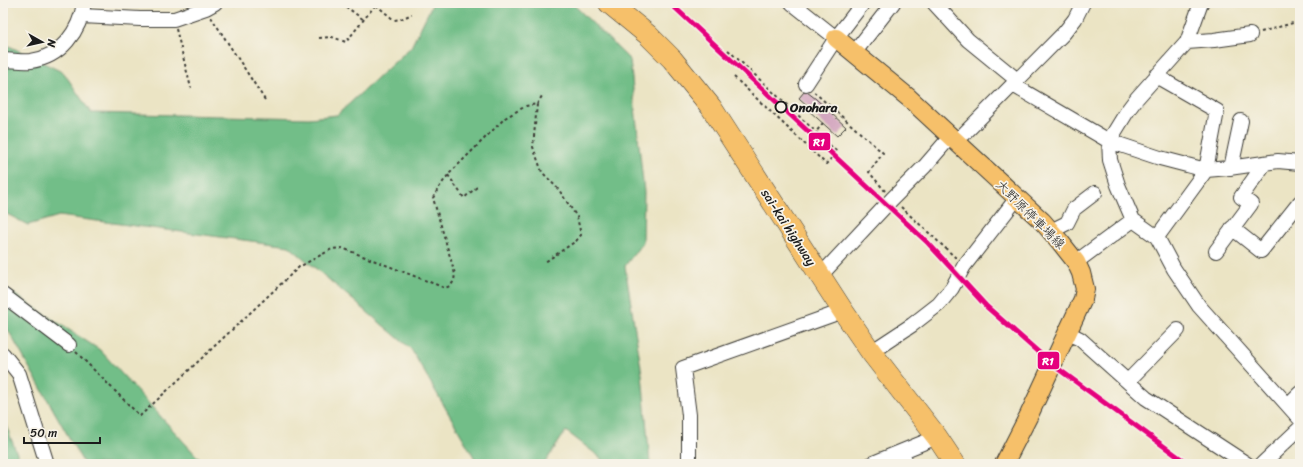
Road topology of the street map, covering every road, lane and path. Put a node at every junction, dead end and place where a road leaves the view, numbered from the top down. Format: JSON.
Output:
{"nodes":[{"id":1,"x":341,"y":3,"type":"edge"},
{"id":2,"x":609,"y":3,"type":"edge"},
{"id":3,"x":792,"y":3,"type":"edge"},
{"id":4,"x":863,"y":3,"type":"edge"},
{"id":5,"x":893,"y":3,"type":"edge"},
{"id":6,"x":934,"y":3,"type":"edge"},
{"id":7,"x":1083,"y":3,"type":"edge"},
{"id":8,"x":1201,"y":3,"type":"edge"},
{"id":9,"x":1283,"y":3,"type":"edge"},
{"id":10,"x":377,"y":4,"type":"edge"},
{"id":11,"x":210,"y":5,"type":"edge"},
{"id":12,"x":1300,"y":6,"type":"edge"},
{"id":13,"x":83,"y":10,"type":"edge"},
{"id":14,"x":412,"y":14,"type":"dead end"},
{"id":15,"x":174,"y":19,"type":"junction"},
{"id":16,"x":364,"y":20,"type":"junction"},
{"id":17,"x":1300,"y":21,"type":"edge"},
{"id":18,"x":1250,"y":35,"type":"joint"},
{"id":19,"x":319,"y":38,"type":"dead end"},
{"id":20,"x":836,"y":38,"type":"junction"},
{"id":21,"x":1187,"y":42,"type":"junction"},
{"id":22,"x":728,"y":50,"type":"dead end"},
{"id":23,"x":854,"y":52,"type":"junction"},
{"id":24,"x":3,"y":60,"type":"edge"},
{"id":25,"x":1156,"y":76,"type":"junction"},
{"id":26,"x":734,"y":77,"type":"dead end"},
{"id":27,"x":1015,"y":83,"type":"junction"},
{"id":28,"x":806,"y":84,"type":"joint"},
{"id":29,"x":191,"y":88,"type":"dead end"},
{"id":30,"x":542,"y":96,"type":"dead end"},
{"id":31,"x":265,"y":100,"type":"dead end"},
{"id":32,"x":537,"y":104,"type":"junction"},
{"id":33,"x":834,"y":109,"type":"junction"},
{"id":34,"x":831,"y":113,"type":"dead end"},
{"id":35,"x":1241,"y":121,"type":"dead end"},
{"id":36,"x":823,"y":123,"type":"dead end"},
{"id":37,"x":816,"y":132,"type":"junction"},
{"id":38,"x":954,"y":139,"type":"junction"},
{"id":39,"x":1109,"y":141,"type":"junction"},
{"id":40,"x":1265,"y":163,"type":"junction"},
{"id":41,"x":1300,"y":164,"type":"edge"},
{"id":42,"x":1231,"y":168,"type":"junction"},
{"id":43,"x":1206,"y":170,"type":"junction"},
{"id":44,"x":448,"y":175,"type":"junction"},
{"id":45,"x":477,"y":187,"type":"dead end"},
{"id":46,"x":1095,"y":193,"type":"dead end"},
{"id":47,"x":1017,"y":198,"type":"junction"},
{"id":48,"x":892,"y":199,"type":"junction"},
{"id":49,"x":1300,"y":202,"type":"edge"},
{"id":50,"x":1133,"y":220,"type":"junction"},
{"id":51,"x":1232,"y":228,"type":"junction"},
{"id":52,"x":1051,"y":231,"type":"junction"},
{"id":53,"x":1157,"y":237,"type":"junction"},
{"id":54,"x":1216,"y":251,"type":"dead end"},
{"id":55,"x":545,"y":262,"type":"dead end"},
{"id":56,"x":1076,"y":262,"type":"junction"},
{"id":57,"x":964,"y":266,"type":"junction"},
{"id":58,"x":820,"y":276,"type":"junction"},
{"id":59,"x":3,"y":295,"type":"edge"},
{"id":60,"x":843,"y":311,"type":"junction"},
{"id":61,"x":1178,"y":330,"type":"dead end"},
{"id":62,"x":1068,"y":333,"type":"junction"},
{"id":63,"x":69,"y":345,"type":"joint"},
{"id":64,"x":871,"y":352,"type":"junction"},
{"id":65,"x":3,"y":354,"type":"edge"},
{"id":66,"x":1128,"y":381,"type":"junction"},
{"id":67,"x":1300,"y":393,"type":"edge"},
{"id":68,"x":1288,"y":405,"type":"junction"},
{"id":69,"x":1300,"y":418,"type":"edge"},
{"id":70,"x":1300,"y":428,"type":"edge"},
{"id":71,"x":937,"y":437,"type":"junction"},
{"id":72,"x":904,"y":458,"type":"edge"},
{"id":73,"x":47,"y":464,"type":"edge"},
{"id":74,"x":689,"y":464,"type":"edge"},
{"id":75,"x":870,"y":464,"type":"edge"},
{"id":76,"x":955,"y":464,"type":"edge"},
{"id":77,"x":1004,"y":464,"type":"edge"},
{"id":78,"x":1247,"y":464,"type":"edge"},
{"id":79,"x":1262,"y":464,"type":"edge"}],
"edges":[{"from":1,"to":16,"type":"path"},
{"from":2,"to":58,"type":"highway","name":"sai-kai highway"},
{"from":3,"to":20,"type":"street"},
{"from":4,"to":20,"type":"street"},
{"from":5,"to":23,"type":"street"},
{"from":6,"to":27,"type":"street"},
{"from":7,"to":27,"type":"street"},
{"from":8,"to":21,"type":"street"},
{"from":9,"to":12,"type":"path"},
{"from":10,"to":14,"type":"path"},
{"from":10,"to":16,"type":"path"},
{"from":11,"to":15,"type":"street"},
{"from":11,"to":31,"type":"path"},
{"from":13,"to":15,"type":"street"},
{"from":13,"to":24,"type":"street"},
{"from":15,"to":29,"type":"path"},
{"from":16,"to":19,"type":"path"},
{"from":17,"to":18,"type":"path"},
{"from":18,"to":21,"type":"street"},
{"from":20,"to":23,"type":"main road","name":"大野原停車場線"},
{"from":20,"to":28,"type":"street"},
{"from":21,"to":25,"type":"street"},
{"from":22,"to":37,"type":"path"},
{"from":23,"to":38,"type":"main road","name":"大野原停車場線"},
{"from":25,"to":39,"type":"street"},
{"from":25,"to":43,"type":"street"},
{"from":26,"to":37,"type":"path"},
{"from":27,"to":38,"type":"street"},
{"from":27,"to":39,"type":"street"},
{"from":28,"to":33,"type":"path"},
{"from":30,"to":32,"type":"path"},
{"from":32,"to":44,"type":"path"},
{"from":32,"to":55,"type":"path"},
{"from":33,"to":34,"type":"path"},
{"from":33,"to":48,"type":"path"},
{"from":35,"to":42,"type":"street"},
{"from":36,"to":37,"type":"path"},
{"from":38,"to":47,"type":"main road","name":"大野原停車場線"},
{"from":38,"to":48,"type":"street"},
{"from":39,"to":43,"type":"street"},
{"from":39,"to":50,"type":"street"},
{"from":40,"to":41,"type":"street"},
{"from":40,"to":42,"type":"street"},
{"from":40,"to":51,"type":"street"},
{"from":42,"to":43,"type":"street"},
{"from":43,"to":53,"type":"street"},
{"from":44,"to":45,"type":"path"},
{"from":44,"to":63,"type":"path"},
{"from":46,"to":52,"type":"street"},
{"from":47,"to":52,"type":"main road","name":"大野原停車場線"},
{"from":47,"to":57,"type":"street"},
{"from":48,"to":57,"type":"path"},
{"from":48,"to":58,"type":"street"},
{"from":49,"to":51,"type":"street"},
{"from":50,"to":53,"type":"street"},
{"from":50,"to":56,"type":"street"},
{"from":51,"to":54,"type":"street"},
{"from":52,"to":56,"type":"main road","name":"大野原停車場線"},
{"from":53,"to":68,"type":"street"},
{"from":56,"to":62,"type":"main road","name":"大野原停車場線"},
{"from":57,"to":64,"type":"street"},
{"from":58,"to":60,"type":"highway","name":"sai-kai highway"},
{"from":59,"to":63,"type":"street"},
{"from":60,"to":64,"type":"highway","name":"sai-kai highway"},
{"from":60,"to":74,"type":"street"},
{"from":61,"to":66,"type":"street"},
{"from":62,"to":66,"type":"street"},
{"from":62,"to":77,"type":"main road","name":"大野原停車場線"},
{"from":64,"to":71,"type":"highway","name":"sai-kai highway"},
{"from":65,"to":73,"type":"street"},
{"from":66,"to":78,"type":"street"},
{"from":67,"to":68,"type":"street"},
{"from":68,"to":69,"type":"street"},
{"from":70,"to":79,"type":"street"},
{"from":71,"to":72,"type":"street"},
{"from":71,"to":76,"type":"highway","name":"sai-kai highway"},
{"from":72,"to":75,"type":"street"}]}
